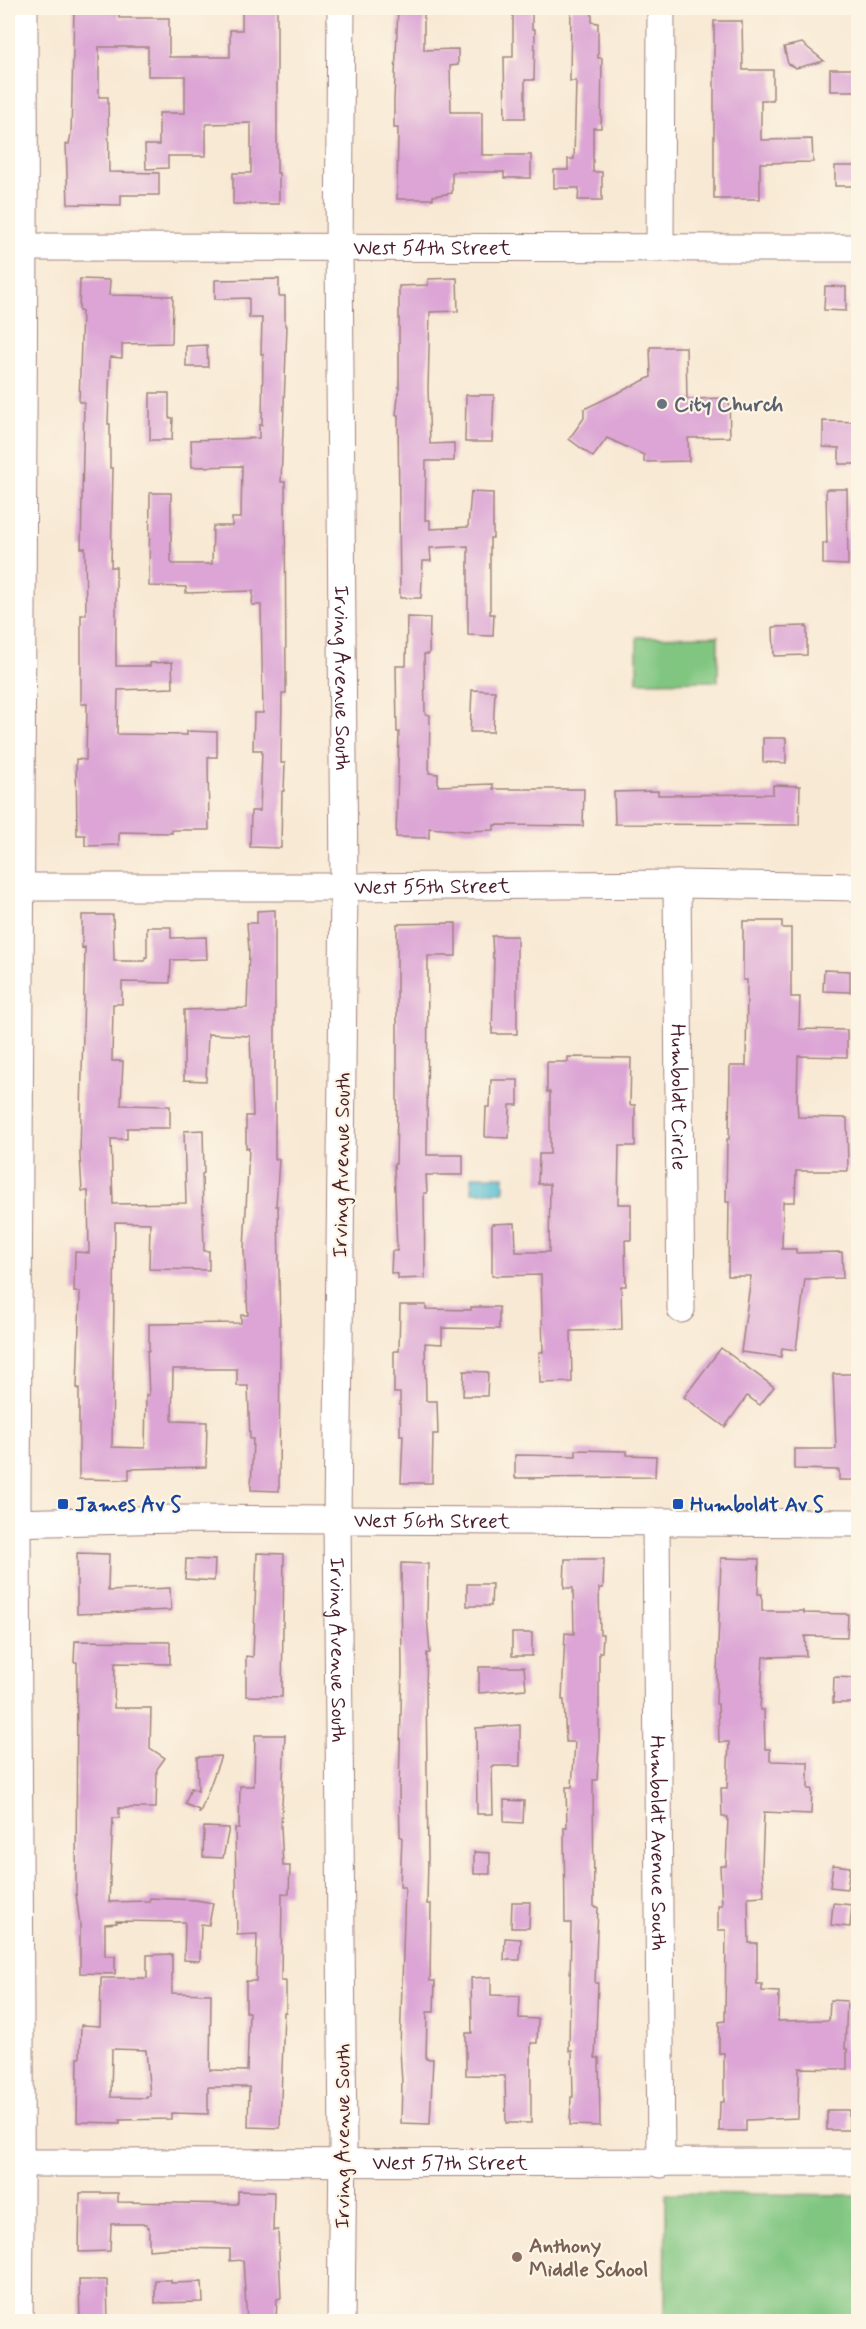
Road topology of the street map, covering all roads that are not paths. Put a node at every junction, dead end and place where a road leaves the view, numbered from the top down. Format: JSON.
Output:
{"nodes":[{"id":1,"x":24,"y":8,"type":"edge"},
{"id":2,"x":341,"y":8,"type":"edge"},
{"id":3,"x":661,"y":8,"type":"edge"},
{"id":4,"x":16,"y":247,"type":"edge"},
{"id":5,"x":339,"y":248,"type":"junction"},
{"id":6,"x":660,"y":248,"type":"junction"},
{"id":7,"x":858,"y":248,"type":"edge"},
{"id":8,"x":677,"y":884,"type":"junction"},
{"id":9,"x":14,"y":887,"type":"edge"},
{"id":10,"x":344,"y":887,"type":"junction"},
{"id":11,"x":858,"y":887,"type":"edge"},
{"id":12,"x":681,"y":1309,"type":"dead end"},
{"id":13,"x":337,"y":1520,"type":"junction"},
{"id":14,"x":656,"y":1521,"type":"junction"},
{"id":15,"x":13,"y":1523,"type":"edge"},
{"id":16,"x":858,"y":1523,"type":"edge"},
{"id":17,"x":14,"y":2163,"type":"edge"},
{"id":18,"x":342,"y":2163,"type":"junction"},
{"id":19,"x":661,"y":2163,"type":"junction"},
{"id":20,"x":858,"y":2163,"type":"edge"},
{"id":21,"x":19,"y":2322,"type":"edge"},
{"id":22,"x":341,"y":2322,"type":"edge"}],
"edges":[{"from":1,"to":4,"type":"street"},
{"from":2,"to":5,"type":"street","name":"Irving Avenue South"},
{"from":3,"to":6,"type":"street"},
{"from":4,"to":5,"type":"street","name":"West 54th Street"},
{"from":4,"to":9,"type":"street"},
{"from":5,"to":6,"type":"street","name":"West 54th Street"},
{"from":5,"to":10,"type":"street","name":"Irving Avenue South"},
{"from":6,"to":7,"type":"street","name":"West 54th Street"},
{"from":8,"to":10,"type":"street","name":"West 55th Street"},
{"from":8,"to":11,"type":"street","name":"West 55th Street"},
{"from":8,"to":12,"type":"street","name":"Humboldt Circle"},
{"from":9,"to":10,"type":"street","name":"West 55th Street"},
{"from":9,"to":15,"type":"street"},
{"from":10,"to":13,"type":"street","name":"Irving Avenue South"},
{"from":13,"to":14,"type":"street","name":"West 56th Street"},
{"from":13,"to":15,"type":"street","name":"West 56th Street"},
{"from":13,"to":18,"type":"street","name":"Irving Avenue South"},
{"from":14,"to":16,"type":"street","name":"West 56th Street"},
{"from":14,"to":19,"type":"street","name":"Humboldt Avenue South"},
{"from":15,"to":17,"type":"street"},
{"from":17,"to":18,"type":"street","name":"West 57th Street"},
{"from":17,"to":21,"type":"street"},
{"from":18,"to":19,"type":"street","name":"West 57th Street"},
{"from":18,"to":22,"type":"street","name":"Irving Avenue South"},
{"from":19,"to":20,"type":"street","name":"West 57th Street"}]}
